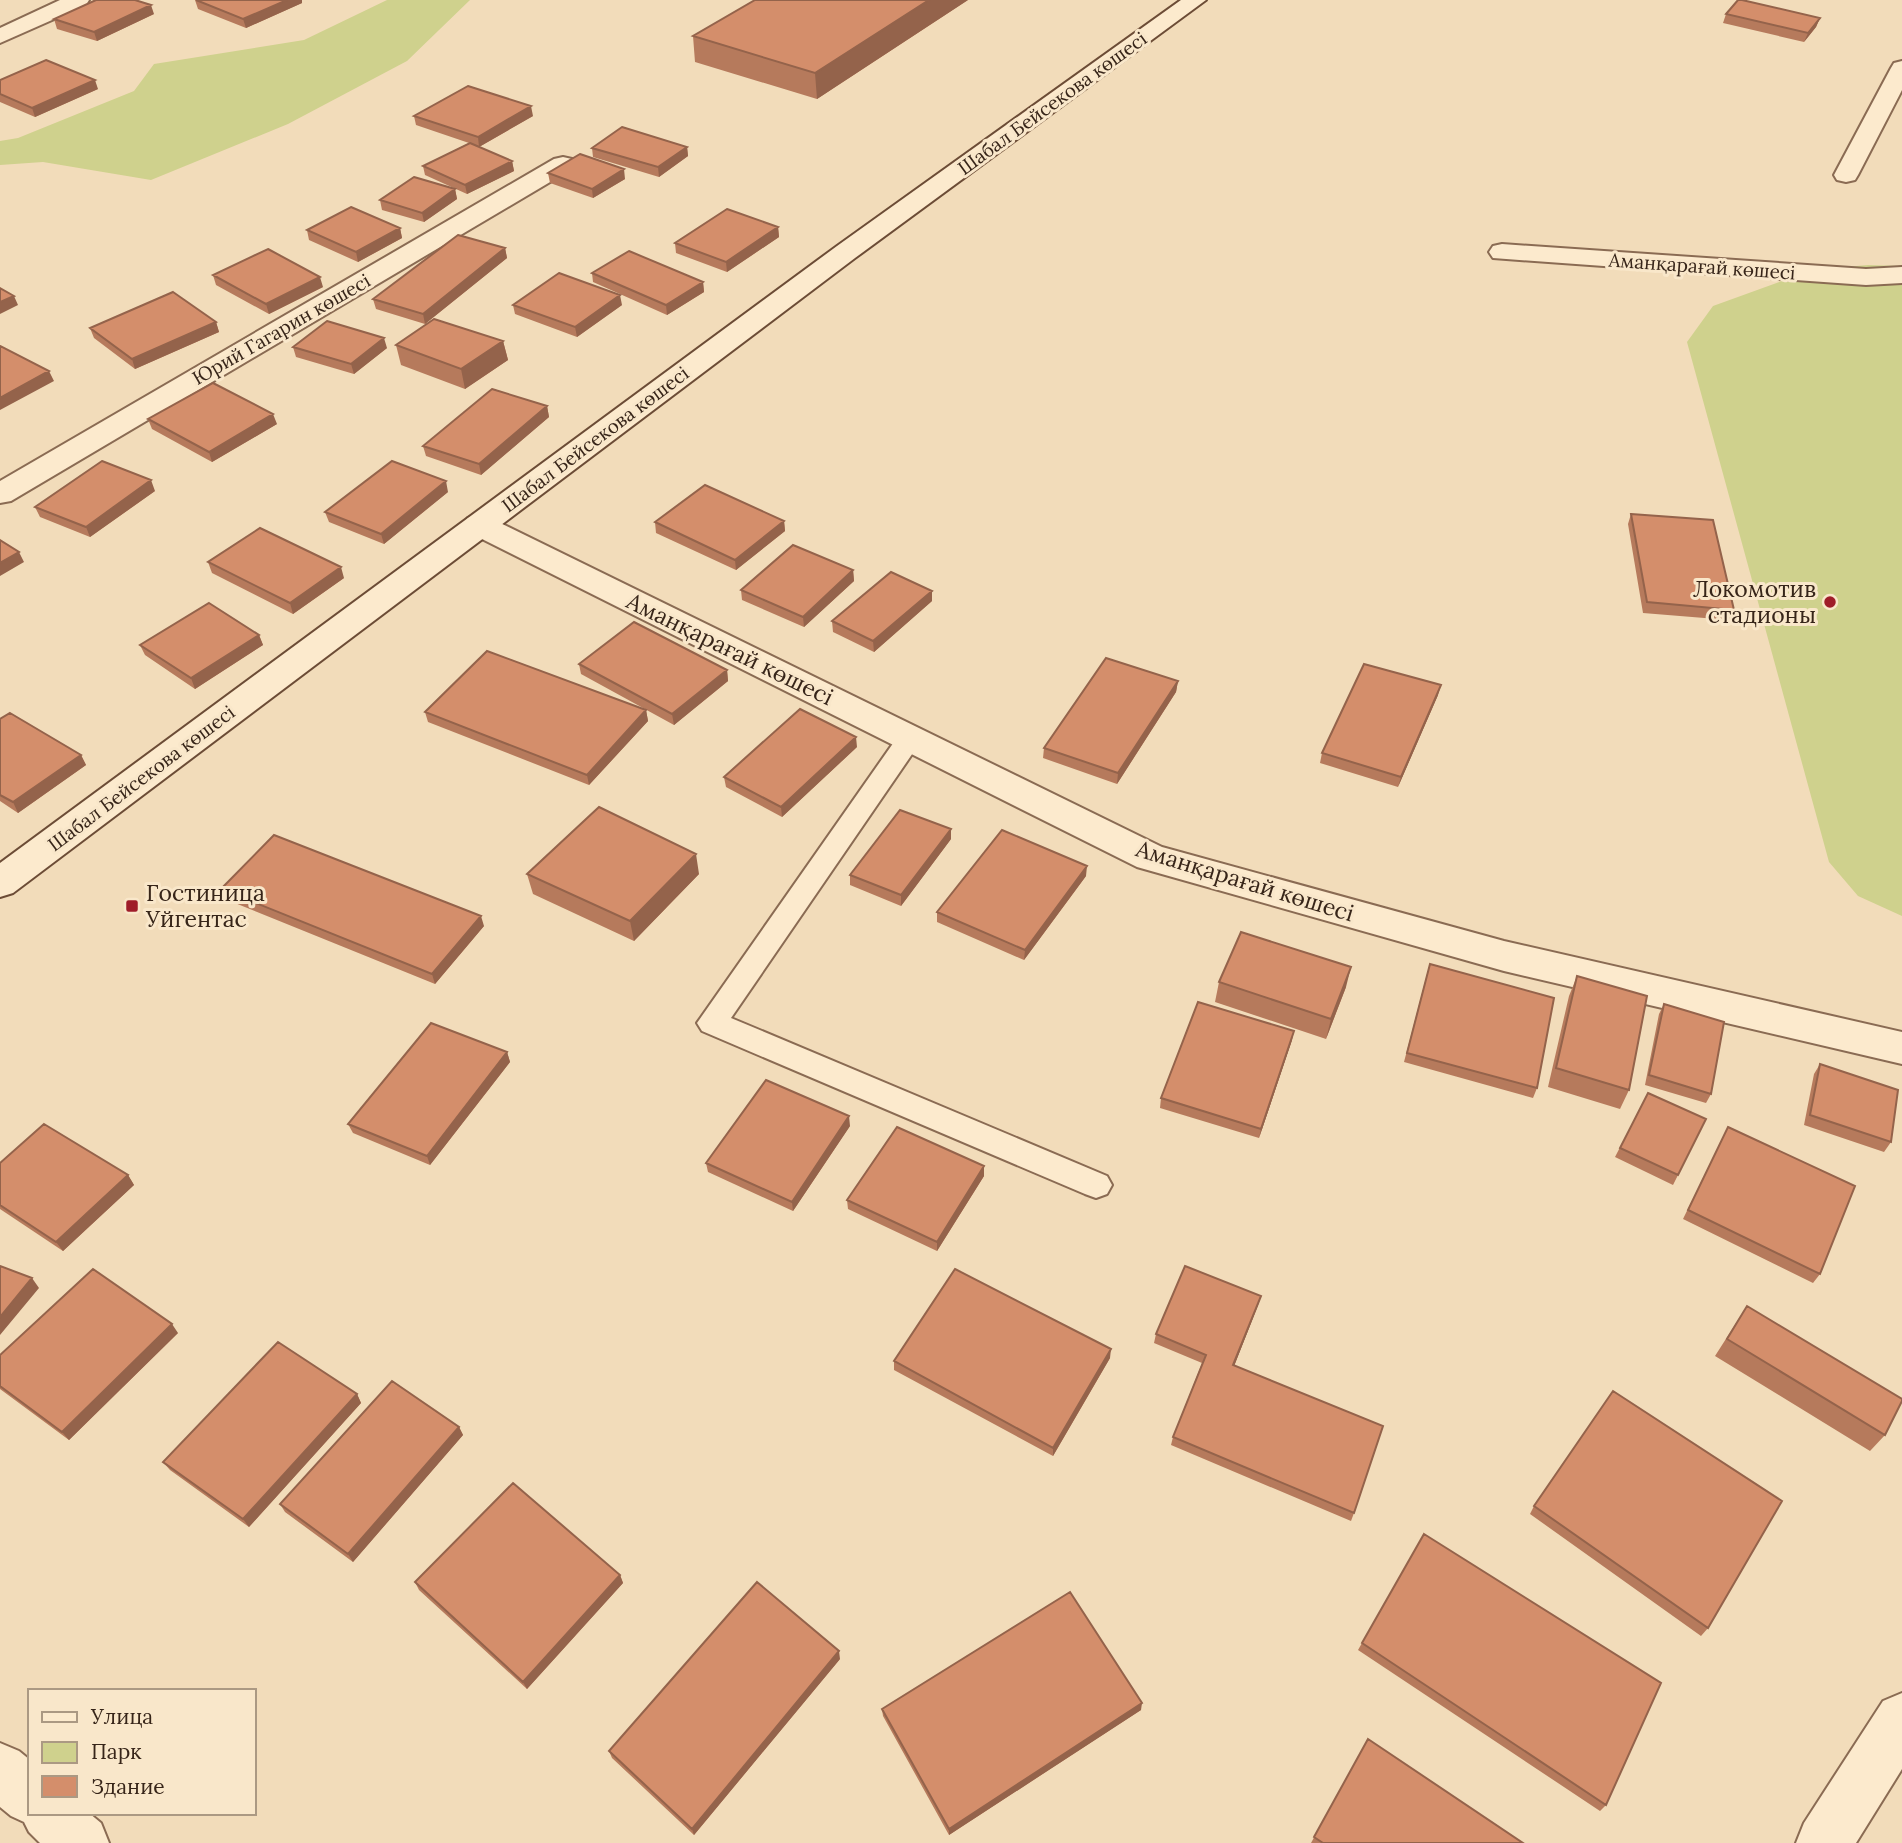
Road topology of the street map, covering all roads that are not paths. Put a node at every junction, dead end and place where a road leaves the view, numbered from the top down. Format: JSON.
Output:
{"nodes":[{"id":1,"x":78,"y":0,"type":"edge"},
{"id":2,"x":1195,"y":0,"type":"edge"},
{"id":3,"x":0,"y":36,"type":"edge"},
{"id":4,"x":1902,"y":68,"type":"edge"},
{"id":5,"x":563,"y":164,"type":"edge"},
{"id":6,"x":1846,"y":175,"type":"dead end"},
{"id":7,"x":1502,"y":252,"type":"dead end"},
{"id":8,"x":1902,"y":275,"type":"edge"},
{"id":9,"x":0,"y":494,"type":"edge"},
{"id":10,"x":480,"y":525,"type":"junction"},
{"id":11,"x":910,"y":738,"type":"junction"},
{"id":12,"x":0,"y":883,"type":"edge"},
{"id":13,"x":1902,"y":1048,"type":"edge"},
{"id":14,"x":1096,"y":1185,"type":"dead end"},
{"id":15,"x":1902,"y":1720,"type":"edge"},
{"id":16,"x":0,"y":1770,"type":"edge"},
{"id":17,"x":28,"y":1795,"type":"edge"},
{"id":18,"x":50,"y":1815,"type":"edge"},
{"id":19,"x":82,"y":1843,"type":"edge"},
{"id":20,"x":1824,"y":1843,"type":"edge"}],
"edges":[{"from":1,"to":3,"type":"street"},
{"from":2,"to":10,"type":"street","name":"Шабал Бейсекова көшесі"},
{"from":4,"to":6,"type":"street"},
{"from":5,"to":9,"type":"street","name":"Юрий Гагарин көшесі"},
{"from":7,"to":8,"type":"street","name":"Аманқарағай көшесі"},
{"from":10,"to":11,"type":"street","name":"Аманқарағай көшесі"},
{"from":10,"to":12,"type":"street","name":"Шабал Бейсекова көшесі"},
{"from":11,"to":13,"type":"street","name":"Аманқарағай көшесі"},
{"from":11,"to":14,"type":"lane"},
{"from":15,"to":20,"type":"street"},
{"from":16,"to":17,"type":"street"},
{"from":18,"to":19,"type":"street"}]}
